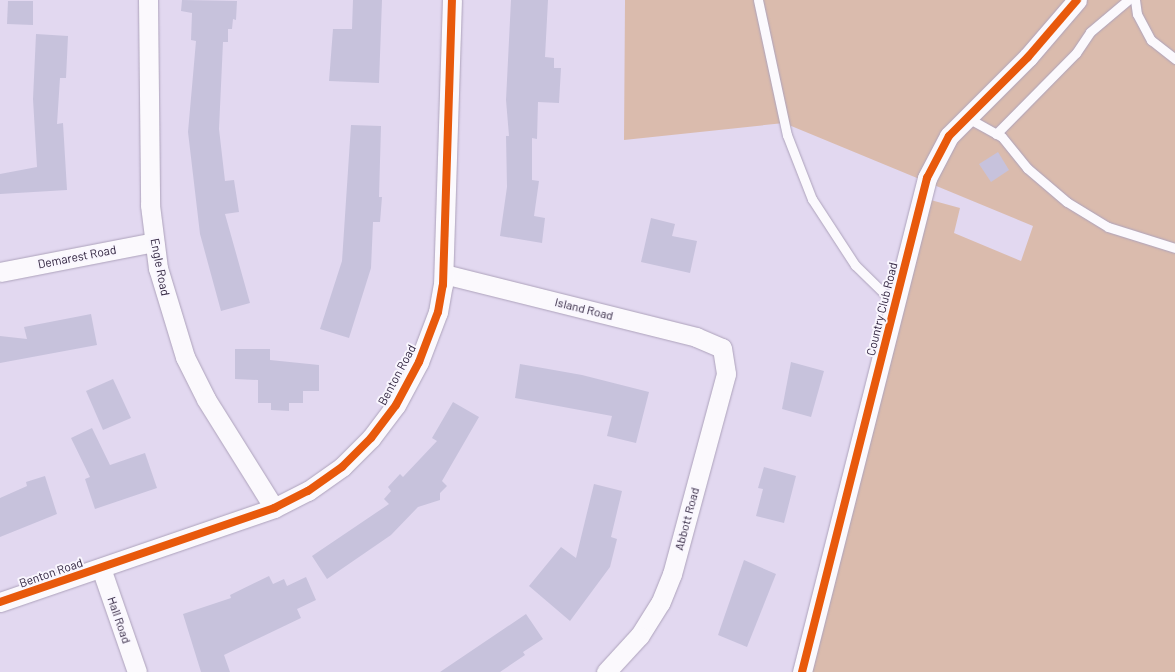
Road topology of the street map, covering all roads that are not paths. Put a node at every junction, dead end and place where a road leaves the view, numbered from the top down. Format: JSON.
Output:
{"nodes":[{"id":1,"x":148,"y":0,"type":"edge"},
{"id":2,"x":452,"y":0,"type":"edge"},
{"id":3,"x":758,"y":0,"type":"edge"},
{"id":4,"x":1077,"y":0,"type":"edge"},
{"id":5,"x":1128,"y":0,"type":"edge"},
{"id":6,"x":1135,"y":0,"type":"edge"},
{"id":7,"x":1175,"y":59,"type":"edge"},
{"id":8,"x":966,"y":117,"type":"junction"},
{"id":9,"x":996,"y":134,"type":"junction"},
{"id":10,"x":154,"y":242,"type":"junction"},
{"id":11,"x":1175,"y":248,"type":"edge"},
{"id":12,"x":0,"y":272,"type":"edge"},
{"id":13,"x":444,"y":274,"type":"junction"},
{"id":14,"x":895,"y":304,"type":"junction"},
{"id":15,"x":722,"y":348,"type":"joint"},
{"id":16,"x":274,"y":508,"type":"junction"},
{"id":17,"x":101,"y":568,"type":"junction"},
{"id":18,"x":0,"y":602,"type":"edge"},
{"id":19,"x":137,"y":672,"type":"edge"},
{"id":20,"x":606,"y":672,"type":"edge"},
{"id":21,"x":802,"y":672,"type":"edge"}],
"edges":[{"from":1,"to":10,"type":"street","name":"Engle Road"},
{"from":2,"to":13,"type":"street","name":"Benton Road"},
{"from":3,"to":14,"type":"lane"},
{"from":4,"to":8,"type":"street","name":"Country Club Road"},
{"from":5,"to":9,"type":"lane"},
{"from":6,"to":7,"type":"lane"},
{"from":8,"to":9,"type":"lane"},
{"from":8,"to":14,"type":"street","name":"Country Club Road"},
{"from":9,"to":11,"type":"lane"},
{"from":10,"to":12,"type":"street","name":"Demarest Road"},
{"from":10,"to":16,"type":"street","name":"Engle Road"},
{"from":13,"to":15,"type":"street","name":"Island Road"},
{"from":13,"to":16,"type":"street","name":"Benton Road"},
{"from":14,"to":21,"type":"street","name":"Country Club Road"},
{"from":15,"to":20,"type":"street","name":"Abbott Road"},
{"from":16,"to":17,"type":"street","name":"Benton Road"},
{"from":17,"to":18,"type":"street","name":"Benton Road"},
{"from":17,"to":19,"type":"street","name":"Hall Road"}]}
